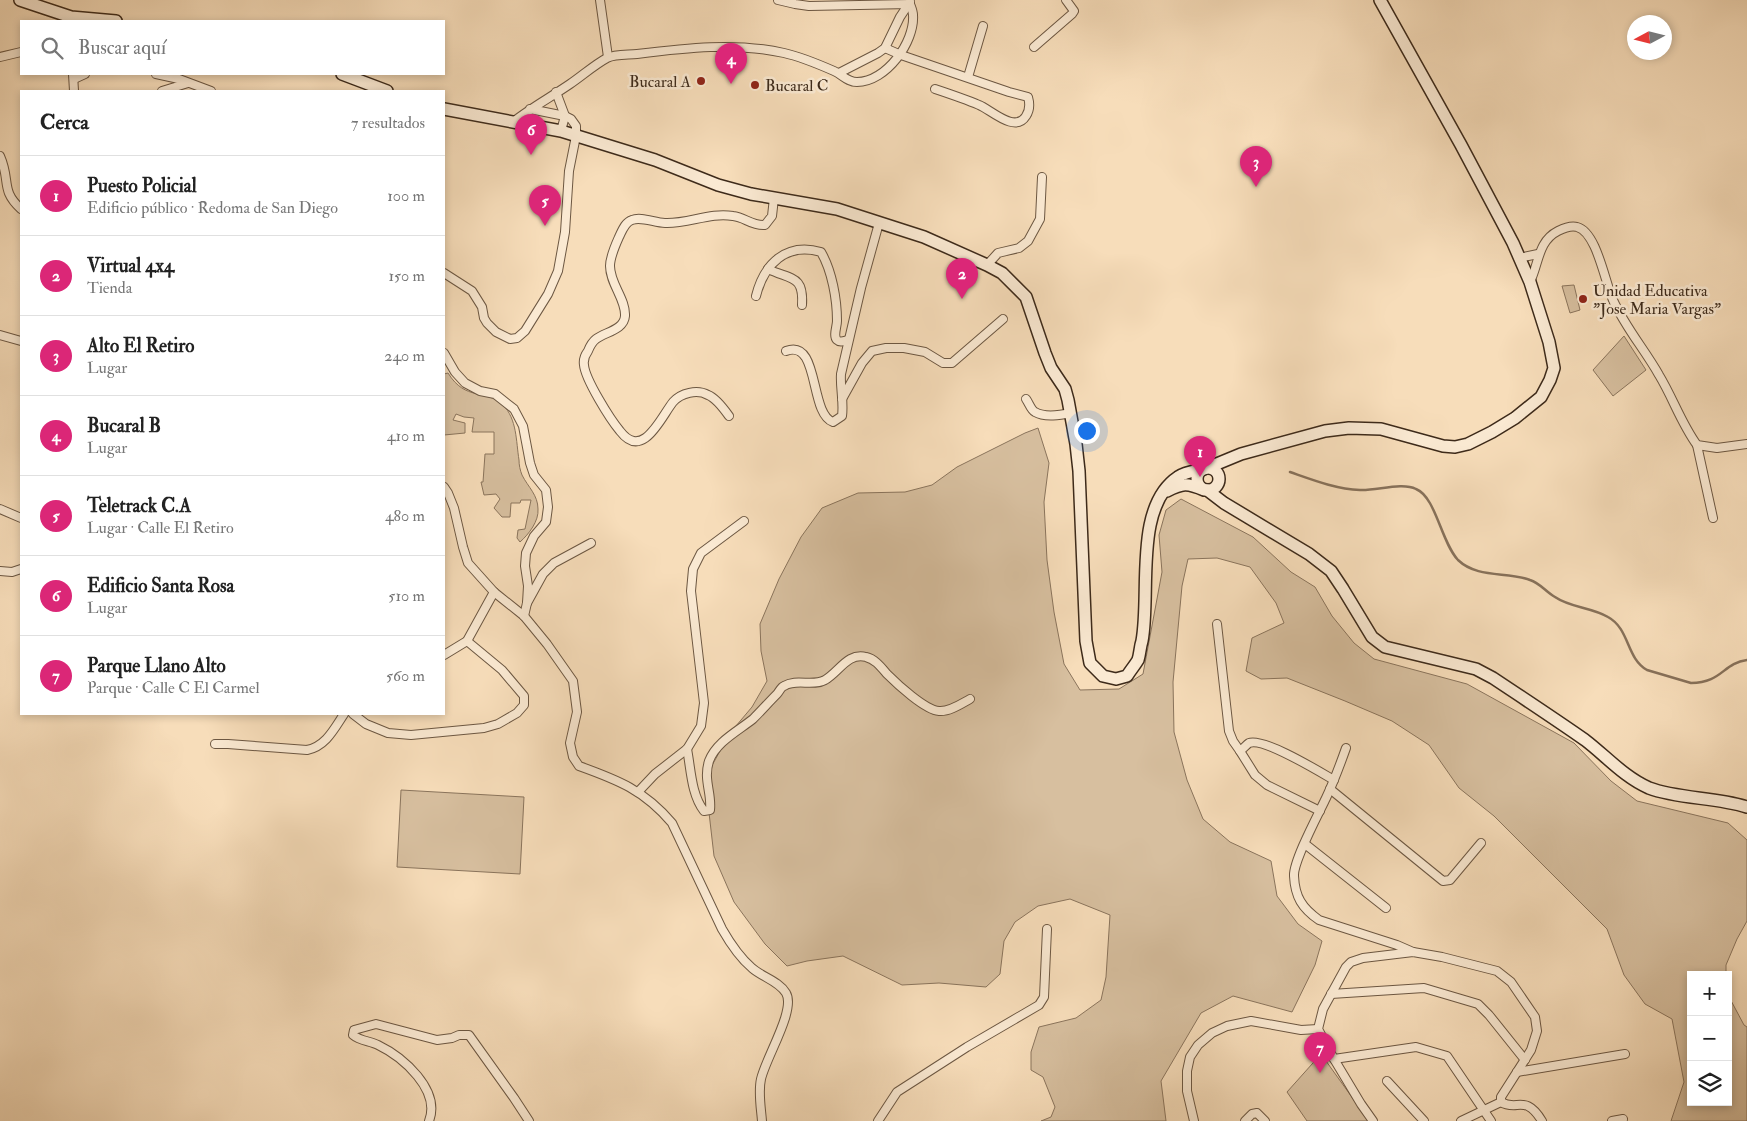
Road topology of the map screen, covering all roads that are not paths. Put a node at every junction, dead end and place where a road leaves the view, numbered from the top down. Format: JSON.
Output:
{"nodes":[{"id":1,"x":20,"y":0,"type":"edge"},
{"id":2,"x":600,"y":0,"type":"edge"},
{"id":3,"x":778,"y":0,"type":"edge"},
{"id":4,"x":1066,"y":0,"type":"edge"},
{"id":5,"x":1380,"y":0,"type":"edge"},
{"id":6,"x":910,"y":2,"type":"edge"},
{"id":7,"x":78,"y":20,"type":"edge"},
{"id":8,"x":983,"y":26,"type":"dead end"},
{"id":9,"x":1034,"y":47,"type":"dead end"},
{"id":10,"x":885,"y":48,"type":"junction"},
{"id":11,"x":20,"y":52,"type":"edge"},
{"id":12,"x":901,"y":55,"type":"junction"},
{"id":13,"x":0,"y":57,"type":"edge"},
{"id":14,"x":608,"y":57,"type":"junction"},
{"id":15,"x":839,"y":74,"type":"junction"},
{"id":16,"x":160,"y":75,"type":"edge"},
{"id":17,"x":344,"y":75,"type":"edge"},
{"id":18,"x":73,"y":76,"type":"edge"},
{"id":19,"x":968,"y":77,"type":"junction"},
{"id":20,"x":188,"y":83,"type":"junction"},
{"id":21,"x":935,"y":89,"type":"dead end"},
{"id":22,"x":74,"y":90,"type":"edge"},
{"id":23,"x":165,"y":90,"type":"edge"},
{"id":24,"x":208,"y":90,"type":"edge"},
{"id":25,"x":384,"y":90,"type":"edge"},
{"id":26,"x":556,"y":92,"type":"junction"},
{"id":27,"x":445,"y":109,"type":"edge"},
{"id":28,"x":530,"y":109,"type":"junction"},
{"id":29,"x":565,"y":116,"type":"junction"},
{"id":30,"x":513,"y":122,"type":"junction"},
{"id":31,"x":561,"y":132,"type":"junction"},
{"id":32,"x":576,"y":136,"type":"junction"},
{"id":33,"x":0,"y":156,"type":"edge"},
{"id":34,"x":1042,"y":177,"type":"dead end"},
{"id":35,"x":774,"y":198,"type":"junction"},
{"id":36,"x":20,"y":208,"type":"edge"},
{"id":37,"x":879,"y":223,"type":"junction"},
{"id":38,"x":1538,"y":254,"type":"junction"},
{"id":39,"x":1519,"y":258,"type":"junction"},
{"id":40,"x":987,"y":265,"type":"junction"},
{"id":41,"x":768,"y":269,"type":"junction"},
{"id":42,"x":445,"y":274,"type":"edge"},
{"id":43,"x":1530,"y":282,"type":"junction"},
{"id":44,"x":756,"y":296,"type":"dead end"},
{"id":45,"x":802,"y":305,"type":"dead end"},
{"id":46,"x":1003,"y":319,"type":"dead end"},
{"id":47,"x":0,"y":336,"type":"edge"},
{"id":48,"x":848,"y":340,"type":"junction"},
{"id":49,"x":20,"y":341,"type":"edge"},
{"id":50,"x":786,"y":351,"type":"dead end"},
{"id":51,"x":445,"y":355,"type":"edge"},
{"id":52,"x":842,"y":399,"type":"junction"},
{"id":53,"x":1026,"y":399,"type":"dead end"},
{"id":54,"x":1071,"y":413,"type":"junction"},
{"id":55,"x":729,"y":416,"type":"dead end"},
{"id":56,"x":1747,"y":444,"type":"edge"},
{"id":57,"x":1697,"y":446,"type":"junction"},
{"id":58,"x":1248,"y":453,"type":"junction"},
{"id":59,"x":1205,"y":468,"type":"junction"},
{"id":60,"x":1219,"y":481,"type":"junction"},
{"id":61,"x":445,"y":488,"type":"edge"},
{"id":62,"x":1205,"y":490,"type":"junction"},
{"id":63,"x":1163,"y":493,"type":"junction"},
{"id":64,"x":1224,"y":503,"type":"junction"},
{"id":65,"x":0,"y":509,"type":"edge"},
{"id":66,"x":20,"y":518,"type":"edge"},
{"id":67,"x":1713,"y":518,"type":"dead end"},
{"id":68,"x":744,"y":521,"type":"dead end"},
{"id":69,"x":592,"y":543,"type":"dead end"},
{"id":70,"x":20,"y":569,"type":"edge"},
{"id":71,"x":0,"y":571,"type":"edge"},
{"id":72,"x":494,"y":592,"type":"junction"},
{"id":73,"x":527,"y":603,"type":"junction"},
{"id":74,"x":524,"y":616,"type":"junction"},
{"id":75,"x":1217,"y":624,"type":"dead end"},
{"id":76,"x":467,"y":641,"type":"junction"},
{"id":77,"x":445,"y":654,"type":"edge"},
{"id":78,"x":970,"y":699,"type":"dead end"},
{"id":79,"x":343,"y":715,"type":"edge"},
{"id":80,"x":354,"y":715,"type":"edge"},
{"id":81,"x":215,"y":744,"type":"dead end"},
{"id":82,"x":1346,"y":748,"type":"dead end"},
{"id":83,"x":687,"y":749,"type":"junction"},
{"id":84,"x":1240,"y":751,"type":"junction"},
{"id":85,"x":1334,"y":780,"type":"junction"},
{"id":86,"x":1330,"y":789,"type":"junction"},
{"id":87,"x":638,"y":792,"type":"junction"},
{"id":88,"x":1747,"y":807,"type":"edge"},
{"id":89,"x":1320,"y":811,"type":"junction"},
{"id":90,"x":1480,"y":843,"type":"dead end"},
{"id":91,"x":1305,"y":844,"type":"junction"},
{"id":92,"x":1386,"y":908,"type":"dead end"},
{"id":93,"x":1047,"y":929,"type":"dead end"},
{"id":94,"x":1413,"y":952,"type":"junction"},
{"id":95,"x":1331,"y":994,"type":"junction"},
{"id":96,"x":1318,"y":1029,"type":"junction"},
{"id":97,"x":1625,"y":1054,"type":"dead end"},
{"id":98,"x":1334,"y":1059,"type":"junction"},
{"id":99,"x":1525,"y":1060,"type":"junction"},
{"id":100,"x":1517,"y":1072,"type":"junction"},
{"id":101,"x":1387,"y":1081,"type":"dead end"},
{"id":102,"x":1501,"y":1102,"type":"junction"},
{"id":103,"x":1484,"y":1110,"type":"junction"},
{"id":104,"x":1623,"y":1119,"type":"dead end"},
{"id":105,"x":429,"y":1121,"type":"edge"},
{"id":106,"x":529,"y":1121,"type":"edge"},
{"id":107,"x":762,"y":1121,"type":"edge"},
{"id":108,"x":878,"y":1121,"type":"edge"},
{"id":109,"x":1194,"y":1121,"type":"edge"},
{"id":110,"x":1245,"y":1121,"type":"edge"},
{"id":111,"x":1265,"y":1121,"type":"edge"},
{"id":112,"x":1374,"y":1121,"type":"edge"},
{"id":113,"x":1424,"y":1121,"type":"edge"},
{"id":114,"x":1461,"y":1121,"type":"edge"},
{"id":115,"x":1491,"y":1121,"type":"edge"},
{"id":116,"x":1542,"y":1121,"type":"edge"},
{"id":117,"x":1612,"y":1121,"type":"edge"}],
"edges":[{"from":1,"to":7,"type":"street"},
{"from":2,"to":14,"type":"street"},
{"from":3,"to":6,"type":"street"},
{"from":4,"to":9,"type":"street"},
{"from":5,"to":39,"type":"street"},
{"from":6,"to":10,"type":"street"},
{"from":6,"to":12,"type":"street"},
{"from":8,"to":19,"type":"street"},
{"from":10,"to":12,"type":"street"},
{"from":10,"to":15,"type":"street"},
{"from":11,"to":13,"type":"street"},
{"from":12,"to":15,"type":"street"},
{"from":12,"to":19,"type":"street"},
{"from":14,"to":15,"type":"street"},
{"from":14,"to":26,"type":"street"},
{"from":16,"to":20,"type":"street"},
{"from":17,"to":25,"type":"street"},
{"from":18,"to":22,"type":"street"},
{"from":19,"to":21,"type":"street"},
{"from":20,"to":23,"type":"street"},
{"from":20,"to":24,"type":"street"},
{"from":26,"to":28,"type":"street"},
{"from":26,"to":29,"type":"street"},
{"from":27,"to":30,"type":"street"},
{"from":28,"to":29,"type":"street"},
{"from":28,"to":30,"type":"street"},
{"from":29,"to":31,"type":"street"},
{"from":29,"to":32,"type":"street"},
{"from":30,"to":31,"type":"street"},
{"from":31,"to":32,"type":"street"},
{"from":32,"to":35,"type":"street"},
{"from":32,"to":42,"type":"street"},
{"from":33,"to":36,"type":"street"},
{"from":34,"to":40,"type":"street"},
{"from":35,"to":37,"type":"street"},
{"from":35,"to":55,"type":"street"},
{"from":37,"to":40,"type":"street"},
{"from":37,"to":48,"type":"street"},
{"from":38,"to":39,"type":"street"},
{"from":38,"to":43,"type":"street"},
{"from":38,"to":57,"type":"street"},
{"from":39,"to":43,"type":"street"},
{"from":40,"to":54,"type":"street"},
{"from":41,"to":44,"type":"street"},
{"from":41,"to":45,"type":"street"},
{"from":41,"to":48,"type":"street"},
{"from":43,"to":58,"type":"street"},
{"from":46,"to":52,"type":"street"},
{"from":47,"to":49,"type":"street"},
{"from":48,"to":52,"type":"street"},
{"from":50,"to":52,"type":"street"},
{"from":51,"to":73,"type":"street"},
{"from":53,"to":54,"type":"street"},
{"from":54,"to":63,"type":"street"},
{"from":56,"to":57,"type":"street"},
{"from":57,"to":67,"type":"street"},
{"from":58,"to":59,"type":"street"},
{"from":58,"to":60,"type":"street"},
{"from":59,"to":60,"type":"street"},
{"from":59,"to":62,"type":"street"},
{"from":59,"to":63,"type":"street"},
{"from":60,"to":62,"type":"street"},
{"from":60,"to":64,"type":"street"},
{"from":61,"to":72,"type":"street"},
{"from":62,"to":63,"type":"street"},
{"from":62,"to":64,"type":"street"},
{"from":64,"to":88,"type":"street"},
{"from":65,"to":66,"type":"street"},
{"from":68,"to":83,"type":"street"},
{"from":69,"to":73,"type":"street"},
{"from":70,"to":71,"type":"street"},
{"from":72,"to":74,"type":"street"},
{"from":72,"to":76,"type":"street"},
{"from":73,"to":74,"type":"street"},
{"from":74,"to":87,"type":"street"},
{"from":75,"to":84,"type":"street"},
{"from":76,"to":77,"type":"street"},
{"from":76,"to":80,"type":"street"},
{"from":78,"to":83,"type":"street"},
{"from":79,"to":81,"type":"street"},
{"from":82,"to":85,"type":"street"},
{"from":83,"to":87,"type":"street"},
{"from":84,"to":85,"type":"street"},
{"from":84,"to":89,"type":"street"},
{"from":85,"to":86,"type":"street"},
{"from":86,"to":89,"type":"street"},
{"from":86,"to":90,"type":"street"},
{"from":87,"to":107,"type":"street"},
{"from":89,"to":91,"type":"street"},
{"from":91,"to":92,"type":"street"},
{"from":91,"to":94,"type":"street"},
{"from":93,"to":108,"type":"street"},
{"from":94,"to":95,"type":"street"},
{"from":94,"to":99,"type":"street"},
{"from":95,"to":96,"type":"street"},
{"from":95,"to":99,"type":"street"},
{"from":96,"to":98,"type":"street"},
{"from":96,"to":109,"type":"street"},
{"from":97,"to":100,"type":"street"},
{"from":98,"to":103,"type":"street"},
{"from":98,"to":112,"type":"street"},
{"from":99,"to":100,"type":"street"},
{"from":100,"to":102,"type":"street"},
{"from":101,"to":113,"type":"street"},
{"from":102,"to":103,"type":"street"},
{"from":102,"to":116,"type":"street"},
{"from":103,"to":114,"type":"street"},
{"from":103,"to":115,"type":"street"},
{"from":104,"to":117,"type":"street"},
{"from":105,"to":106,"type":"street"},
{"from":110,"to":111,"type":"street"}]}
